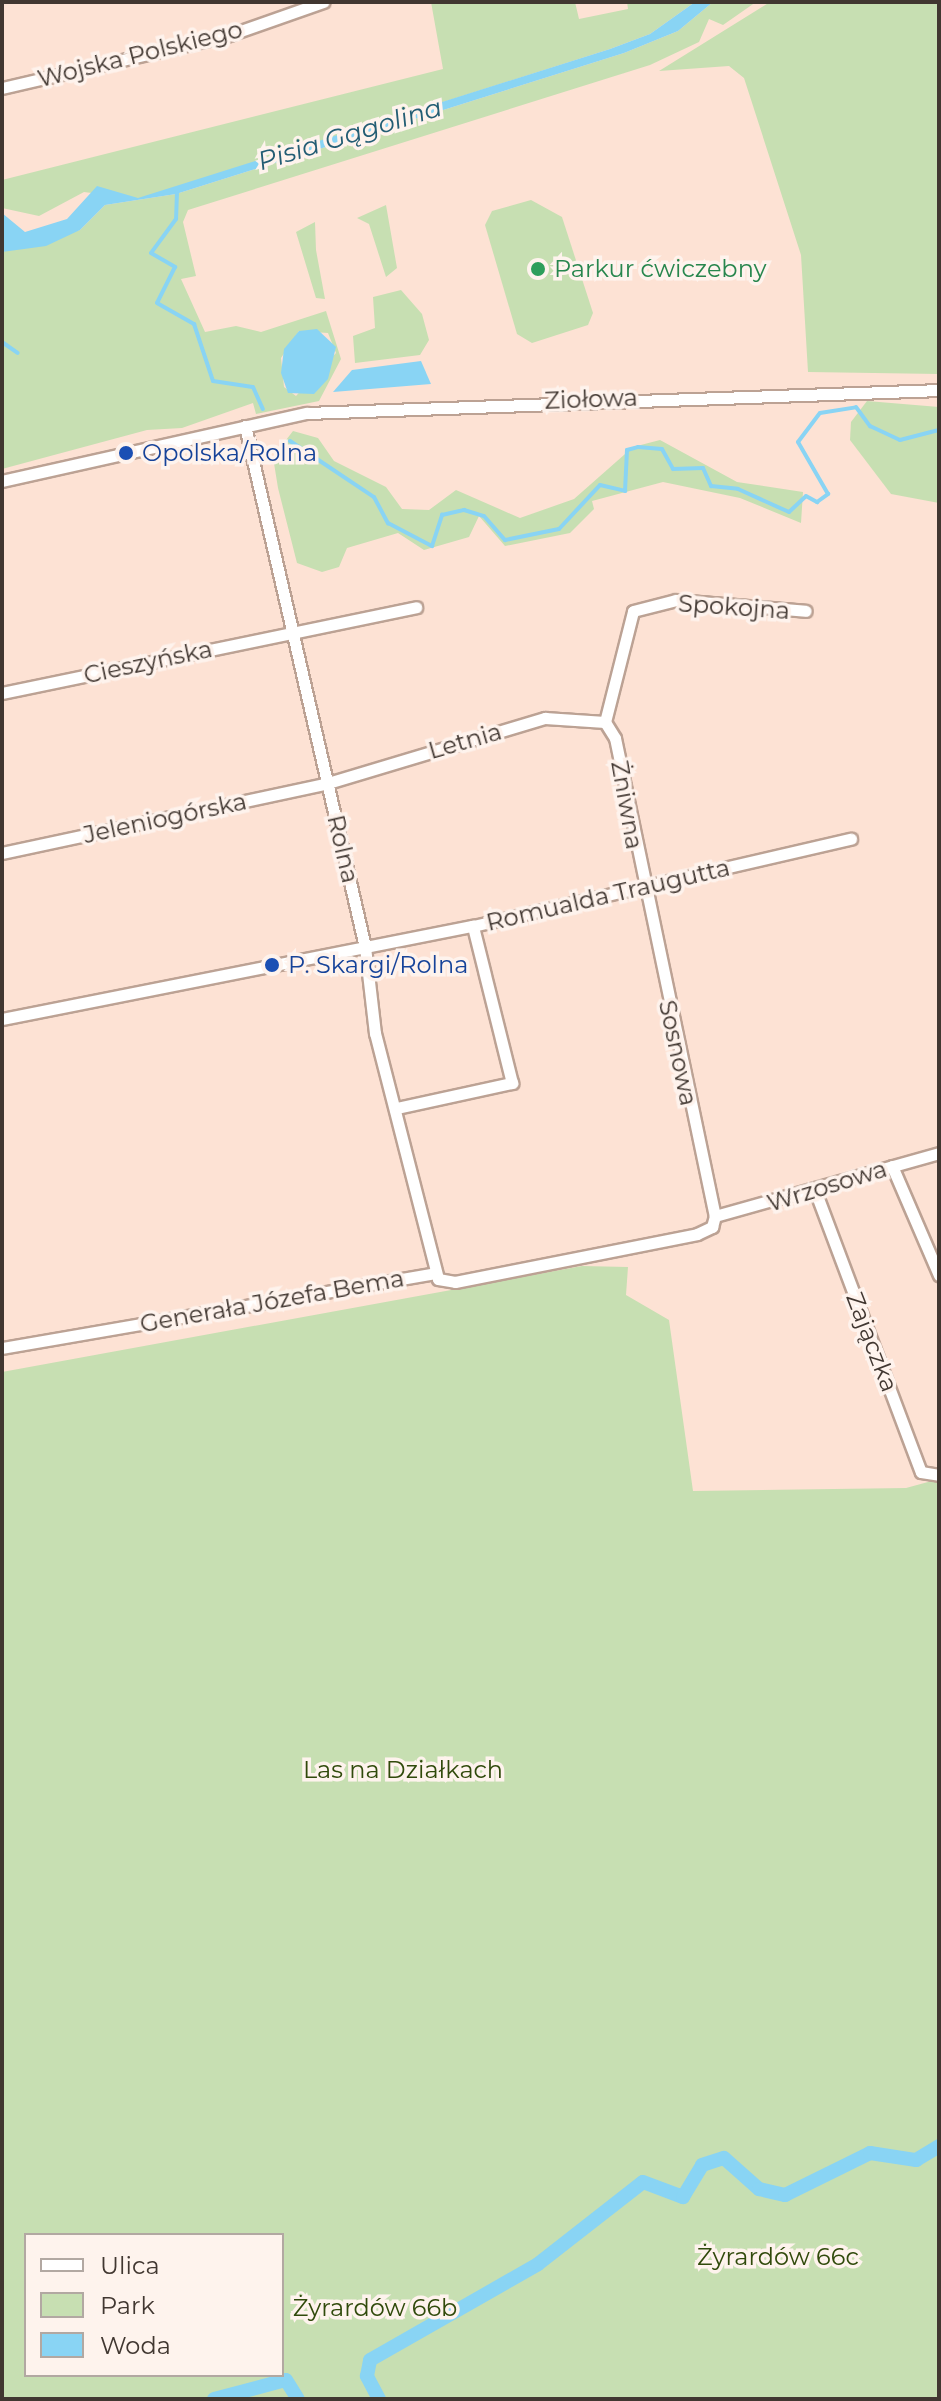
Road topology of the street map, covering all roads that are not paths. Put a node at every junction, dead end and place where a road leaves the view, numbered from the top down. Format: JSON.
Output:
{"nodes":[{"id":1,"x":323,"y":2,"type":"edge"},
{"id":2,"x":2,"y":88,"type":"edge"},
{"id":3,"x":939,"y":390,"type":"edge"},
{"id":4,"x":245,"y":426,"type":"junction"},
{"id":5,"x":2,"y":481,"type":"edge"},
{"id":6,"x":416,"y":607,"type":"dead end"},
{"id":7,"x":806,"y":611,"type":"dead end"},
{"id":8,"x":294,"y":631,"type":"junction"},
{"id":9,"x":2,"y":693,"type":"edge"},
{"id":10,"x":605,"y":722,"type":"junction"},
{"id":11,"x":328,"y":783,"type":"junction"},
{"id":12,"x":851,"y":839,"type":"dead end"},
{"id":13,"x":2,"y":853,"type":"edge"},
{"id":14,"x":643,"y":889,"type":"junction"},
{"id":15,"x":473,"y":926,"type":"junction"},
{"id":16,"x":365,"y":947,"type":"junction"},
{"id":17,"x":2,"y":1019,"type":"edge"},
{"id":18,"x":397,"y":1108,"type":"junction"},
{"id":19,"x":939,"y":1153,"type":"edge"},
{"id":20,"x":892,"y":1166,"type":"junction"},
{"id":21,"x":816,"y":1193,"type":"junction"},
{"id":22,"x":715,"y":1216,"type":"junction"},
{"id":23,"x":436,"y":1273,"type":"junction"},
{"id":24,"x":939,"y":1275,"type":"edge"},
{"id":25,"x":2,"y":1348,"type":"edge"},
{"id":26,"x":939,"y":1475,"type":"edge"}],
"edges":[{"from":1,"to":2,"type":"street","name":"Wojska Polskiego"},
{"from":3,"to":4,"type":"street","name":"Ziołowa"},
{"from":4,"to":5,"type":"street","name":"Ziołowa"},
{"from":4,"to":8,"type":"street","name":"Rolna"},
{"from":6,"to":8,"type":"street","name":"Cieszyńska"},
{"from":7,"to":10,"type":"street","name":"Spokojna"},
{"from":8,"to":9,"type":"street","name":"Cieszyńska"},
{"from":8,"to":11,"type":"street","name":"Rolna"},
{"from":10,"to":11,"type":"street","name":"Letnia"},
{"from":10,"to":14,"type":"street","name":"Żniwna"},
{"from":11,"to":13,"type":"street","name":"Jeleniogórska"},
{"from":11,"to":16,"type":"street","name":"Rolna"},
{"from":12,"to":14,"type":"street","name":"Romualda Traugutta"},
{"from":14,"to":15,"type":"street","name":"Romualda Traugutta"},
{"from":14,"to":22,"type":"street","name":"Sosnowa"},
{"from":15,"to":16,"type":"street","name":"Romualda Traugutta"},
{"from":15,"to":18,"type":"street"},
{"from":16,"to":17,"type":"street","name":"Romualda Traugutta"},
{"from":16,"to":18,"type":"street","name":"Rolna"},
{"from":18,"to":23,"type":"street","name":"Rolna"},
{"from":19,"to":20,"type":"street","name":"Wrzosowa"},
{"from":20,"to":21,"type":"street","name":"Wrzosowa"},
{"from":20,"to":24,"type":"street"},
{"from":21,"to":22,"type":"street","name":"Wrzosowa"},
{"from":21,"to":26,"type":"street","name":"Zajączka"},
{"from":22,"to":23,"type":"street","name":"Generała Józefa Bema"},
{"from":23,"to":25,"type":"street","name":"Generała Józefa Bema"}]}
